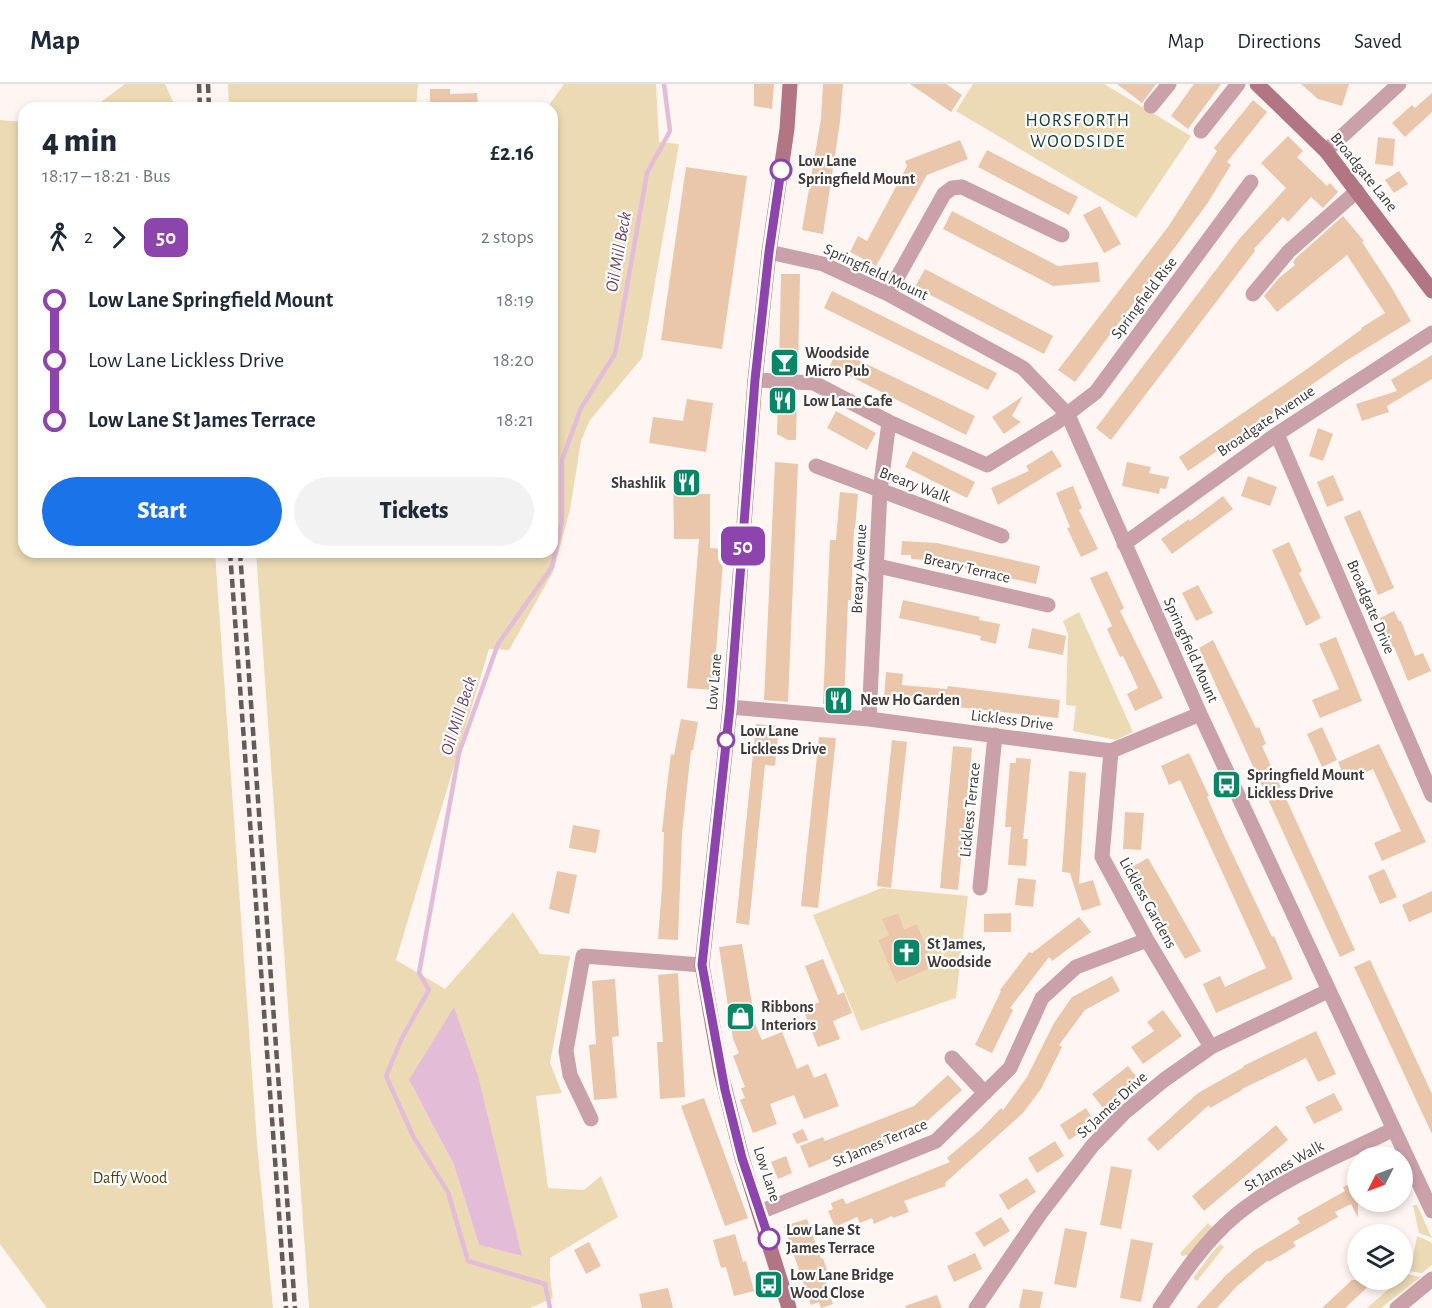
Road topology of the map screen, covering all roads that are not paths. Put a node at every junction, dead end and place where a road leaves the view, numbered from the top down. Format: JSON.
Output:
{"nodes":[{"id":1,"x":790,"y":84,"type":"edge"},
{"id":2,"x":1169,"y":84,"type":"edge"},
{"id":3,"x":1238,"y":84,"type":"edge"},
{"id":4,"x":1257,"y":84,"type":"edge"},
{"id":5,"x":1400,"y":84,"type":"edge"},
{"id":6,"x":1151,"y":106,"type":"dead end"},
{"id":7,"x":1201,"y":131,"type":"dead end"},
{"id":8,"x":1326,"y":151,"type":"junction"},
{"id":9,"x":1251,"y":182,"type":"dead end"},
{"id":10,"x":1357,"y":191,"type":"junction"},
{"id":11,"x":1062,"y":235,"type":"dead end"},
{"id":12,"x":769,"y":252,"type":"junction"},
{"id":13,"x":1432,"y":291,"type":"edge"},
{"id":14,"x":888,"y":294,"type":"junction"},
{"id":15,"x":1253,"y":294,"type":"dead end"},
{"id":16,"x":1432,"y":333,"type":"edge"},
{"id":17,"x":755,"y":380,"type":"junction"},
{"id":18,"x":1068,"y":415,"type":"junction"},
{"id":19,"x":889,"y":422,"type":"junction"},
{"id":20,"x":1277,"y":434,"type":"junction"},
{"id":21,"x":816,"y":465,"type":"dead end"},
{"id":22,"x":880,"y":491,"type":"junction"},
{"id":23,"x":1002,"y":536,"type":"dead end"},
{"id":24,"x":1124,"y":544,"type":"junction"},
{"id":25,"x":878,"y":566,"type":"junction"},
{"id":26,"x":1048,"y":605,"type":"dead end"},
{"id":27,"x":730,"y":707,"type":"junction"},
{"id":28,"x":1200,"y":714,"type":"junction"},
{"id":29,"x":870,"y":719,"type":"junction"},
{"id":30,"x":995,"y":735,"type":"junction"},
{"id":31,"x":1111,"y":751,"type":"junction"},
{"id":32,"x":1432,"y":795,"type":"edge"},
{"id":33,"x":980,"y":888,"type":"dead end"},
{"id":34,"x":1146,"y":940,"type":"junction"},
{"id":35,"x":702,"y":965,"type":"junction"},
{"id":36,"x":1328,"y":991,"type":"junction"},
{"id":37,"x":1211,"y":1047,"type":"junction"},
{"id":38,"x":952,"y":1058,"type":"dead end"},
{"id":39,"x":985,"y":1093,"type":"junction"},
{"id":40,"x":591,"y":1119,"type":"dead end"},
{"id":41,"x":1394,"y":1129,"type":"junction"},
{"id":42,"x":1432,"y":1211,"type":"edge"},
{"id":43,"x":760,"y":1212,"type":"junction"},
{"id":44,"x":1432,"y":1280,"type":"edge"},
{"id":45,"x":789,"y":1308,"type":"edge"},
{"id":46,"x":975,"y":1308,"type":"edge"},
{"id":47,"x":1160,"y":1308,"type":"edge"},
{"id":48,"x":1397,"y":1308,"type":"edge"}],
"edges":[{"from":1,"to":12,"type":"street","name":"Low Lane"},
{"from":2,"to":6,"type":"street"},
{"from":3,"to":7,"type":"street"},
{"from":4,"to":8,"type":"street","name":"Broadgate Lane"},
{"from":5,"to":8,"type":"street"},
{"from":8,"to":10,"type":"street","name":"Broadgate Lane"},
{"from":9,"to":18,"type":"street","name":"Springfield Rise"},
{"from":10,"to":13,"type":"street","name":"Broadgate Lane"},
{"from":10,"to":15,"type":"street"},
{"from":11,"to":14,"type":"street"},
{"from":12,"to":14,"type":"street","name":"Springfield Mount"},
{"from":12,"to":17,"type":"street","name":"Low Lane"},
{"from":14,"to":18,"type":"street","name":"Springfield Mount"},
{"from":16,"to":20,"type":"street","name":"Broadgate Avenue"},
{"from":17,"to":19,"type":"street"},
{"from":17,"to":27,"type":"street","name":"Low Lane"},
{"from":18,"to":19,"type":"street","name":"Springfield Rise"},
{"from":18,"to":24,"type":"street","name":"Springfield Mount"},
{"from":19,"to":22,"type":"street","name":"Breary Avenue"},
{"from":20,"to":24,"type":"street","name":"Broadgate Avenue"},
{"from":20,"to":32,"type":"street","name":"Broadgate Drive"},
{"from":21,"to":22,"type":"street","name":"Breary Walk"},
{"from":22,"to":23,"type":"street","name":"Breary Walk"},
{"from":22,"to":25,"type":"street","name":"Breary Avenue"},
{"from":24,"to":28,"type":"street","name":"Springfield Mount"},
{"from":25,"to":26,"type":"street","name":"Breary Terrace"},
{"from":25,"to":29,"type":"street","name":"Breary Avenue"},
{"from":27,"to":29,"type":"street","name":"Lickless Drive"},
{"from":27,"to":35,"type":"street","name":"Low Lane"},
{"from":28,"to":31,"type":"street"},
{"from":28,"to":36,"type":"street","name":"Springfield Mount"},
{"from":29,"to":30,"type":"street","name":"Lickless Drive"},
{"from":30,"to":31,"type":"street","name":"Lickless Drive"},
{"from":30,"to":33,"type":"street","name":"Lickless Terrace"},
{"from":31,"to":34,"type":"street","name":"Lickless Gardens"},
{"from":34,"to":37,"type":"street","name":"Lickless Gardens"},
{"from":34,"to":39,"type":"street","name":"St James Terrace"},
{"from":35,"to":40,"type":"street"},
{"from":35,"to":43,"type":"street","name":"Low Lane"},
{"from":36,"to":37,"type":"street","name":"St James Drive"},
{"from":36,"to":41,"type":"street","name":"Springfield Mount"},
{"from":37,"to":46,"type":"street","name":"St James Drive"},
{"from":38,"to":39,"type":"street"},
{"from":39,"to":43,"type":"street","name":"St James Terrace"},
{"from":41,"to":42,"type":"street","name":"Springfield Mount"},
{"from":41,"to":47,"type":"street","name":"St James Walk"},
{"from":43,"to":45,"type":"street","name":"Low Lane"},
{"from":44,"to":48,"type":"street"}]}
